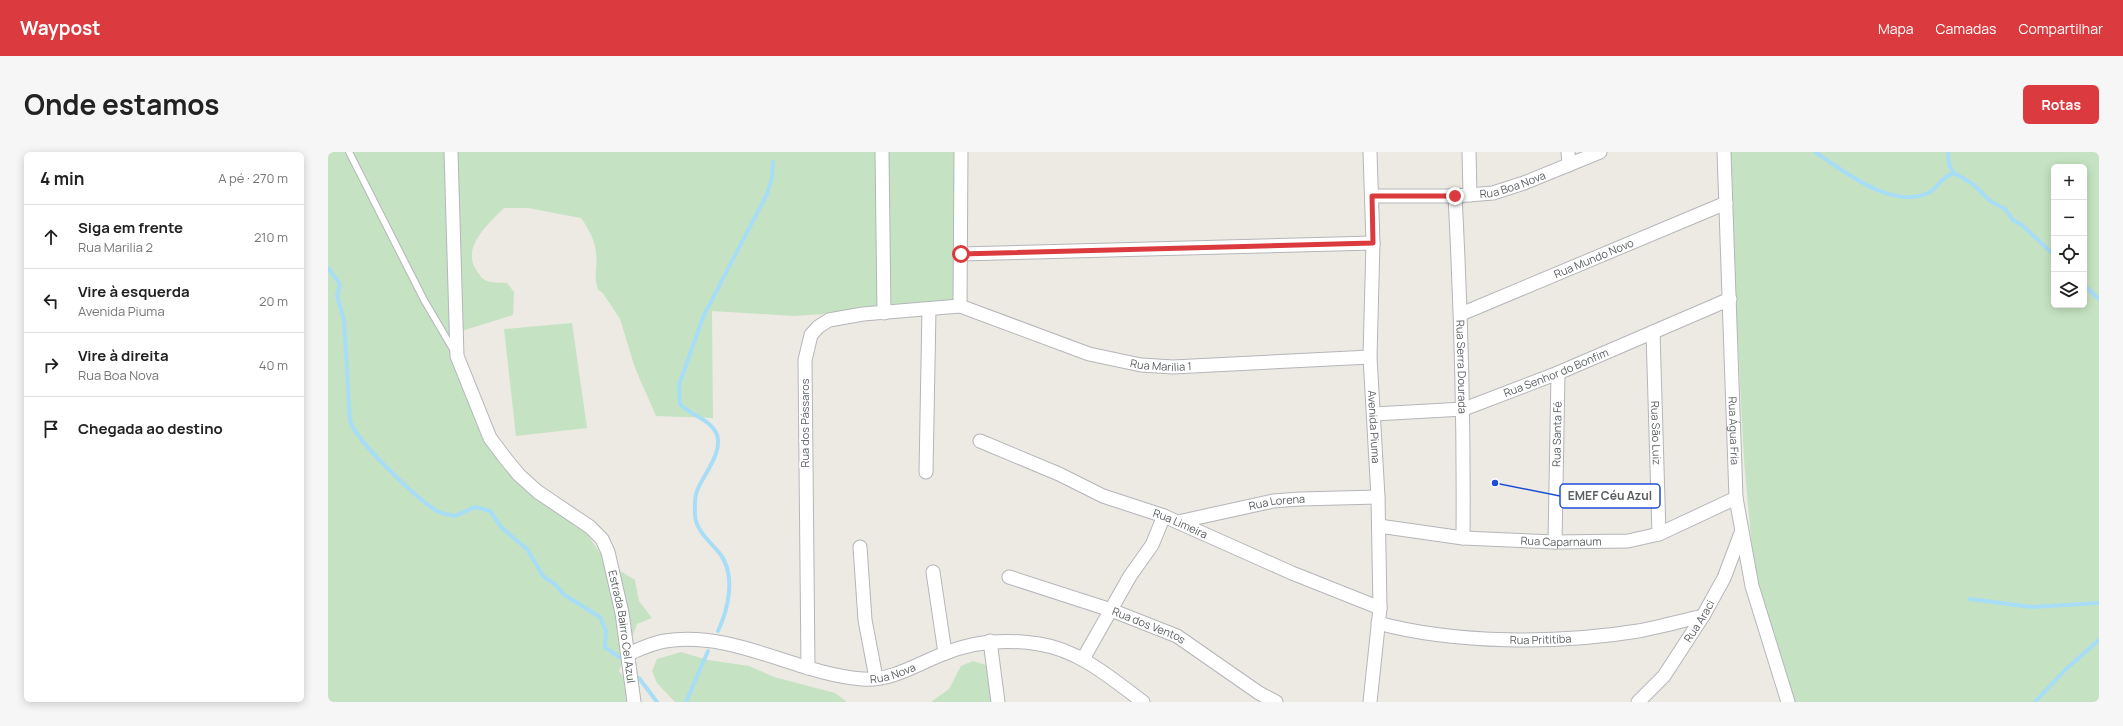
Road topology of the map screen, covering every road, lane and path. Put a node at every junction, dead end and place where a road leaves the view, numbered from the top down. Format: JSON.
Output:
{"nodes":[{"id":1,"x":349,"y":152,"type":"edge"},
{"id":2,"x":451,"y":152,"type":"edge"},
{"id":3,"x":882,"y":152,"type":"edge"},
{"id":4,"x":960,"y":152,"type":"edge"},
{"id":5,"x":1370,"y":152,"type":"edge"},
{"id":6,"x":1469,"y":152,"type":"edge"},
{"id":7,"x":1568,"y":152,"type":"edge"},
{"id":8,"x":1600,"y":152,"type":"edge"},
{"id":9,"x":1724,"y":152,"type":"edge"},
{"id":10,"x":1569,"y":165,"type":"junction"},
{"id":11,"x":1470,"y":195,"type":"junction"},
{"id":12,"x":1372,"y":196,"type":"junction"},
{"id":13,"x":1455,"y":196,"type":"junction"},
{"id":14,"x":1726,"y":203,"type":"junction"},
{"id":15,"x":1373,"y":243,"type":"junction"},
{"id":16,"x":961,"y":254,"type":"junction"},
{"id":17,"x":1730,"y":299,"type":"junction"},
{"id":18,"x":960,"y":306,"type":"junction"},
{"id":19,"x":928,"y":309,"type":"junction"},
{"id":20,"x":884,"y":313,"type":"junction"},
{"id":21,"x":1461,"y":314,"type":"junction"},
{"id":22,"x":1653,"y":332,"type":"junction"},
{"id":23,"x":457,"y":356,"type":"junction"},
{"id":24,"x":1370,"y":357,"type":"junction"},
{"id":25,"x":1558,"y":373,"type":"junction"},
{"id":26,"x":1464,"y":409,"type":"junction"},
{"id":27,"x":1374,"y":414,"type":"junction"},
{"id":28,"x":980,"y":441,"type":"dead end"},
{"id":29,"x":926,"y":472,"type":"dead end"},
{"id":30,"x":1378,"y":497,"type":"junction"},
{"id":31,"x":1736,"y":498,"type":"junction"},
{"id":32,"x":1164,"y":516,"type":"junction"},
{"id":33,"x":1178,"y":522,"type":"junction"},
{"id":34,"x":1379,"y":526,"type":"junction"},
{"id":35,"x":1742,"y":529,"type":"junction"},
{"id":36,"x":1659,"y":534,"type":"junction"},
{"id":37,"x":1464,"y":538,"type":"junction"},
{"id":38,"x":1555,"y":542,"type":"junction"},
{"id":39,"x":860,"y":547,"type":"dead end"},
{"id":40,"x":933,"y":572,"type":"dead end"},
{"id":41,"x":1009,"y":577,"type":"dead end"},
{"id":42,"x":1380,"y":608,"type":"junction"},
{"id":43,"x":1111,"y":610,"type":"junction"},
{"id":44,"x":1703,"y":616,"type":"junction"},
{"id":45,"x":1378,"y":623,"type":"junction"},
{"id":46,"x":990,"y":642,"type":"junction"},
{"id":47,"x":945,"y":653,"type":"junction"},
{"id":48,"x":628,"y":654,"type":"junction"},
{"id":49,"x":1083,"y":659,"type":"junction"},
{"id":50,"x":808,"y":668,"type":"junction"},
{"id":51,"x":876,"y":678,"type":"junction"},
{"id":52,"x":1787,"y":701,"type":"edge"},
{"id":53,"x":634,"y":702,"type":"edge"},
{"id":54,"x":998,"y":702,"type":"edge"},
{"id":55,"x":1143,"y":702,"type":"edge"},
{"id":56,"x":1276,"y":702,"type":"edge"},
{"id":57,"x":1370,"y":702,"type":"edge"},
{"id":58,"x":1638,"y":702,"type":"edge"}],
"edges":[{"from":1,"to":23,"type":"lane"},
{"from":2,"to":23,"type":"street"},
{"from":3,"to":20,"type":"street"},
{"from":4,"to":16,"type":"street"},
{"from":5,"to":12,"type":"street","name":"Avenida Piuma"},
{"from":6,"to":11,"type":"street"},
{"from":7,"to":10,"type":"street"},
{"from":8,"to":10,"type":"street","name":"Rua Boa Nova"},
{"from":9,"to":14,"type":"street","name":"Rua Água Fria"},
{"from":10,"to":11,"type":"street","name":"Rua Boa Nova"},
{"from":11,"to":13,"type":"street","name":"Rua Boa Nova"},
{"from":12,"to":13,"type":"street","name":"Rua Boa Nova"},
{"from":12,"to":15,"type":"street","name":"Avenida Piuma"},
{"from":13,"to":21,"type":"street","name":"Rua Serra Dourada"},
{"from":14,"to":17,"type":"street","name":"Rua Água Fria"},
{"from":14,"to":21,"type":"street","name":"Rua Mundo Novo"},
{"from":15,"to":16,"type":"street"},
{"from":15,"to":24,"type":"street","name":"Avenida Piuma"},
{"from":16,"to":18,"type":"street"},
{"from":17,"to":22,"type":"street","name":"Rua Senhor do Bonfim"},
{"from":17,"to":31,"type":"street","name":"Rua Água Fria"},
{"from":18,"to":19,"type":"street","name":"Rua dos Pássaros"},
{"from":18,"to":24,"type":"street","name":"Rua Marilia 1"},
{"from":19,"to":20,"type":"street","name":"Rua dos Pássaros"},
{"from":19,"to":29,"type":"street"},
{"from":20,"to":50,"type":"street","name":"Rua dos Pássaros"},
{"from":21,"to":26,"type":"street","name":"Rua Serra Dourada"},
{"from":22,"to":25,"type":"street","name":"Rua Senhor do Bonfim"},
{"from":22,"to":36,"type":"street","name":"Rua São Luiz"},
{"from":23,"to":48,"type":"street","name":"Estrada Bairro Cel Azul"},
{"from":24,"to":27,"type":"street","name":"Avenida Piuma"},
{"from":25,"to":26,"type":"street","name":"Rua Senhor do Bonfim"},
{"from":25,"to":38,"type":"street","name":"Rua Santa Fé"},
{"from":26,"to":27,"type":"street","name":"Rua Senhor do Bonfim"},
{"from":26,"to":37,"type":"street","name":"Rua Serra Dourada"},
{"from":27,"to":30,"type":"street","name":"Avenida Piuma"},
{"from":28,"to":32,"type":"street","name":"Rua Limeira"},
{"from":30,"to":33,"type":"street","name":"Rua Lorena"},
{"from":30,"to":34,"type":"street","name":"Avenida Piuma"},
{"from":31,"to":35,"type":"street","name":"Rua Água Fria"},
{"from":31,"to":36,"type":"street","name":"Rua Caparnaum"},
{"from":32,"to":33,"type":"street","name":"Rua Limeira"},
{"from":32,"to":43,"type":"street"},
{"from":33,"to":42,"type":"street","name":"Rua Limeira"},
{"from":34,"to":37,"type":"street","name":"Rua Caparnaum"},
{"from":34,"to":42,"type":"street","name":"Avenida Piuma"},
{"from":35,"to":44,"type":"street","name":"Rua Araci"},
{"from":35,"to":52,"type":"street","name":"Rua Água Fria"},
{"from":36,"to":38,"type":"street","name":"Rua Caparnaum"},
{"from":37,"to":38,"type":"street","name":"Rua Caparnaum"},
{"from":39,"to":51,"type":"street"},
{"from":40,"to":47,"type":"street"},
{"from":41,"to":43,"type":"street","name":"Rua dos Ventos"},
{"from":42,"to":45,"type":"street","name":"Avenida Piuma"},
{"from":43,"to":49,"type":"street"},
{"from":43,"to":56,"type":"street","name":"Rua dos Ventos"},
{"from":44,"to":45,"type":"street","name":"Rua Prititiba"},
{"from":44,"to":58,"type":"street","name":"Rua Araci"},
{"from":45,"to":57,"type":"street","name":"Avenida Piuma"},
{"from":46,"to":47,"type":"street","name":"Rua Nova"},
{"from":46,"to":49,"type":"street","name":"Rua Nova"},
{"from":46,"to":54,"type":"street"},
{"from":47,"to":51,"type":"street","name":"Rua Nova"},
{"from":48,"to":50,"type":"street","name":"Rua Nova"},
{"from":48,"to":53,"type":"street","name":"Estrada Bairro Cel Azul"},
{"from":49,"to":55,"type":"street","name":"Rua Nova"},
{"from":50,"to":51,"type":"street","name":"Rua Nova"}]}
